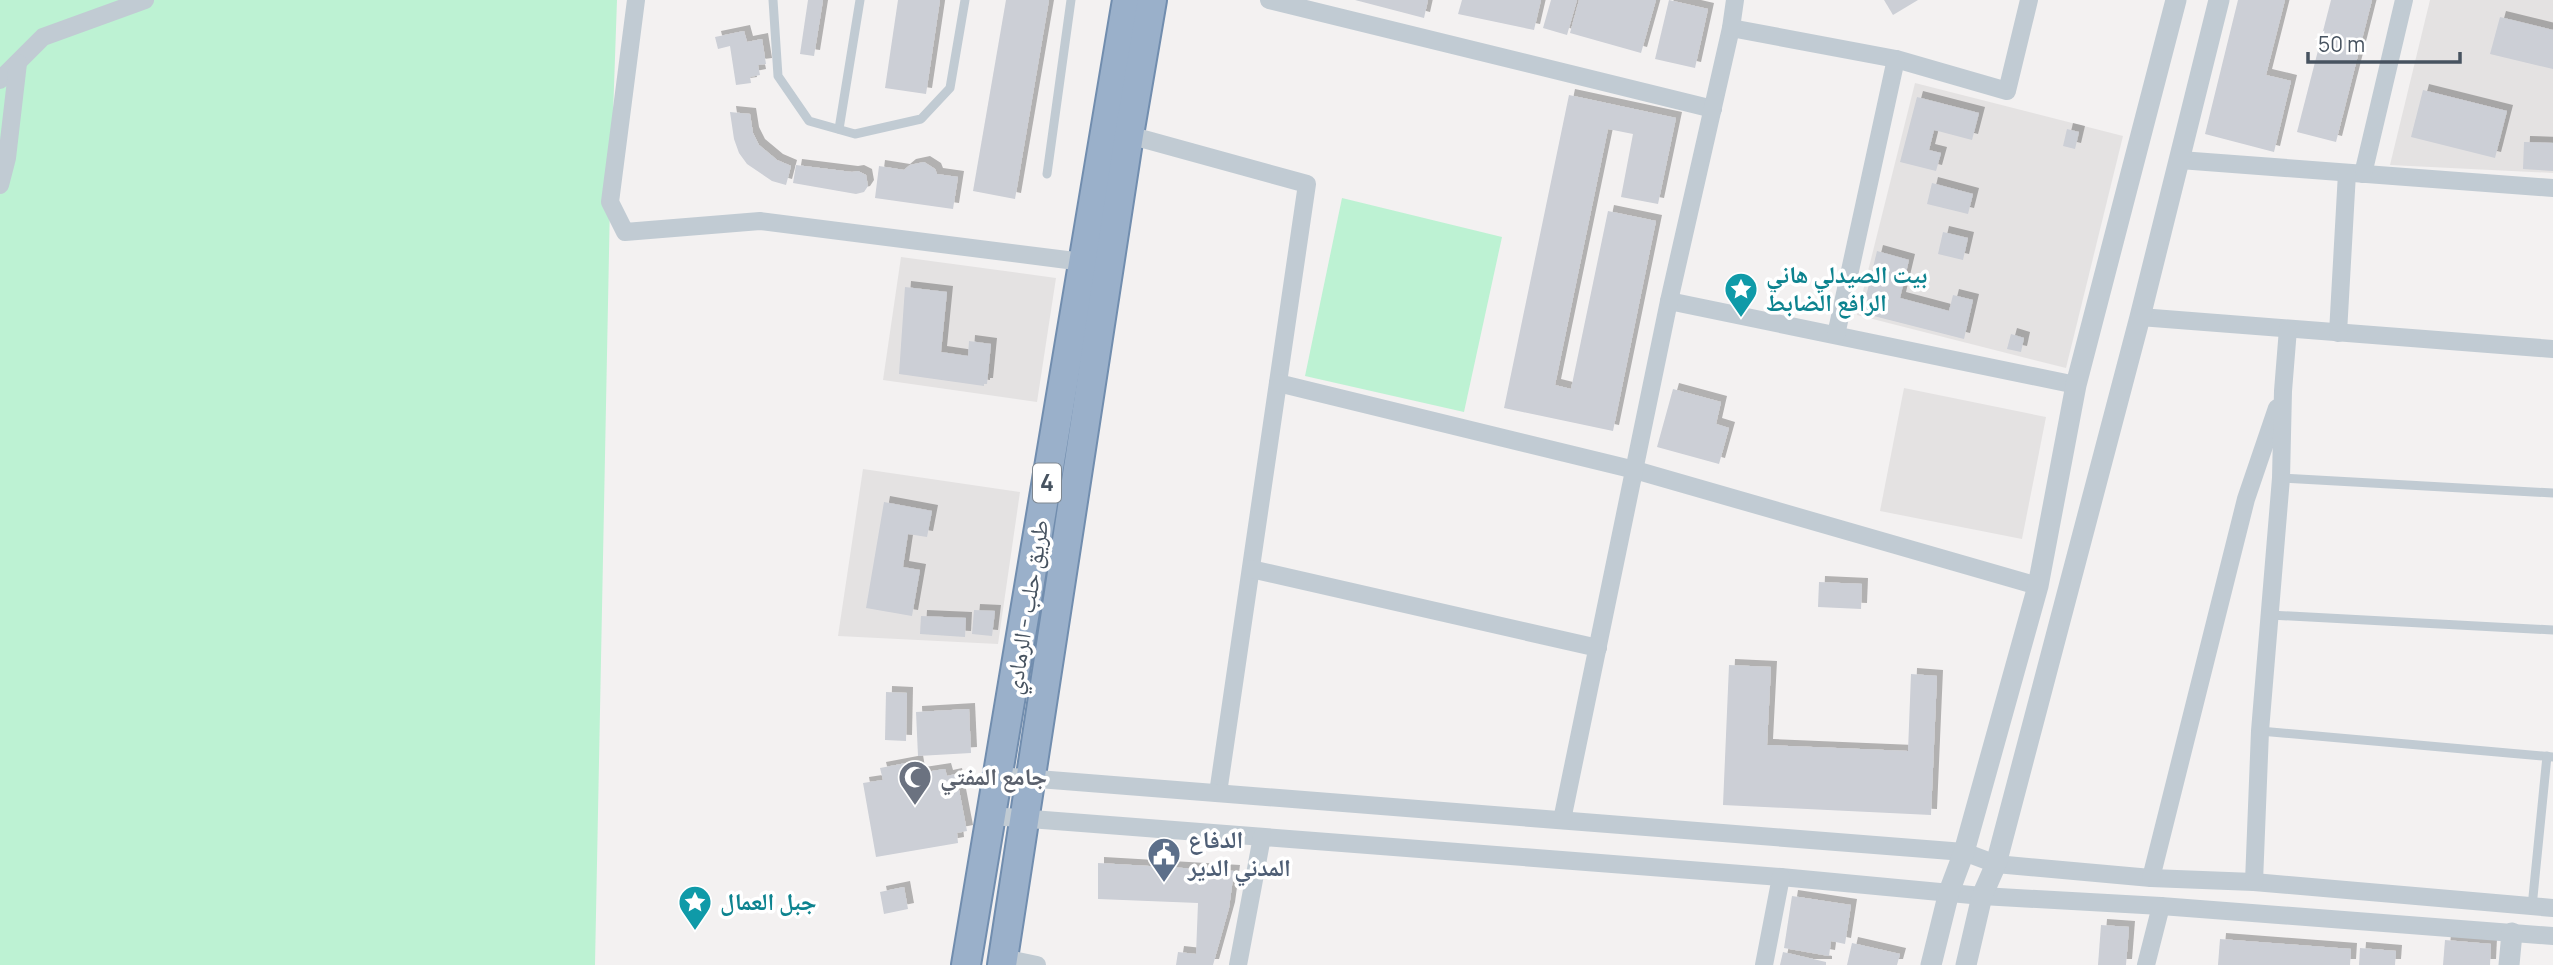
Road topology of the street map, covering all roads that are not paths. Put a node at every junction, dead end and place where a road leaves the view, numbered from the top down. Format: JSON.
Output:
{"nodes":[{"id":1,"x":145,"y":0,"type":"edge"},
{"id":2,"x":636,"y":0,"type":"edge"},
{"id":3,"x":773,"y":0,"type":"edge"},
{"id":4,"x":860,"y":0,"type":"edge"},
{"id":5,"x":965,"y":0,"type":"edge"},
{"id":6,"x":1071,"y":0,"type":"edge"},
{"id":7,"x":1127,"y":0,"type":"edge"},
{"id":8,"x":1152,"y":0,"type":"edge"},
{"id":9,"x":1269,"y":0,"type":"edge"},
{"id":10,"x":1735,"y":0,"type":"edge"},
{"id":11,"x":2029,"y":0,"type":"edge"},
{"id":12,"x":2176,"y":0,"type":"edge"},
{"id":13,"x":2219,"y":0,"type":"edge"},
{"id":14,"x":2404,"y":0,"type":"edge"},
{"id":15,"x":1331,"y":7,"type":"edge"},
{"id":16,"x":1731,"y":28,"type":"junction"},
{"id":17,"x":1896,"y":59,"type":"junction"},
{"id":18,"x":18,"y":63,"type":"junction"},
{"id":19,"x":0,"y":80,"type":"edge"},
{"id":20,"x":1713,"y":109,"type":"junction"},
{"id":21,"x":839,"y":129,"type":"junction"},
{"id":22,"x":1129,"y":135,"type":"junction"},
{"id":23,"x":2180,"y":160,"type":"junction"},
{"id":24,"x":1047,"y":174,"type":"dead end"},
{"id":25,"x":2355,"y":174,"type":"junction"},
{"id":26,"x":0,"y":185,"type":"edge"},
{"id":27,"x":2553,"y":188,"type":"edge"},
{"id":28,"x":1083,"y":262,"type":"junction"},
{"id":29,"x":1669,"y":301,"type":"junction"},
{"id":30,"x":2140,"y":317,"type":"junction"},
{"id":31,"x":2288,"y":329,"type":"junction"},
{"id":32,"x":2338,"y":333,"type":"junction"},
{"id":33,"x":1836,"y":335,"type":"junction"},
{"id":34,"x":2553,"y":349,"type":"edge"},
{"id":35,"x":1278,"y":383,"type":"junction"},
{"id":36,"x":2076,"y":385,"type":"junction"},
{"id":37,"x":2283,"y":391,"type":"junction"},
{"id":38,"x":1635,"y":470,"type":"junction"},
{"id":39,"x":2281,"y":478,"type":"junction"},
{"id":40,"x":2553,"y":493,"type":"edge"},
{"id":41,"x":1251,"y":569,"type":"junction"},
{"id":42,"x":2038,"y":586,"type":"junction"},
{"id":43,"x":2270,"y":615,"type":"junction"},
{"id":44,"x":2553,"y":630,"type":"edge"},
{"id":45,"x":1598,"y":648,"type":"junction"},
{"id":46,"x":2260,"y":731,"type":"junction"},
{"id":47,"x":2550,"y":757,"type":"edge"},
{"id":48,"x":999,"y":776,"type":"junction"},
{"id":49,"x":1029,"y":778,"type":"junction"},
{"id":50,"x":1218,"y":793,"type":"junction"},
{"id":51,"x":992,"y":816,"type":"junction"},
{"id":52,"x":1023,"y":818,"type":"junction"},
{"id":53,"x":1562,"y":820,"type":"junction"},
{"id":54,"x":1262,"y":837,"type":"junction"},
{"id":55,"x":1964,"y":852,"type":"junction"},
{"id":56,"x":1996,"y":863,"type":"junction"},
{"id":57,"x":1781,"y":877,"type":"junction"},
{"id":58,"x":2151,"y":878,"type":"junction"},
{"id":59,"x":2254,"y":883,"type":"junction"},
{"id":60,"x":1949,"y":892,"type":"junction"},
{"id":61,"x":1982,"y":896,"type":"junction"},
{"id":62,"x":2161,"y":906,"type":"junction"},
{"id":63,"x":2532,"y":906,"type":"junction"},
{"id":64,"x":2553,"y":908,"type":"edge"},
{"id":65,"x":2512,"y":933,"type":"junction"},
{"id":66,"x":2553,"y":936,"type":"edge"},
{"id":67,"x":1002,"y":962,"type":"edge"},
{"id":68,"x":966,"y":965,"type":"edge"},
{"id":69,"x":1037,"y":965,"type":"edge"},
{"id":70,"x":1238,"y":965,"type":"edge"},
{"id":71,"x":1764,"y":965,"type":"edge"},
{"id":72,"x":1931,"y":965,"type":"edge"},
{"id":73,"x":1966,"y":965,"type":"edge"},
{"id":74,"x":2146,"y":965,"type":"edge"},
{"id":75,"x":2509,"y":965,"type":"edge"}],
"edges":[{"from":1,"to":18,"type":"street"},
{"from":2,"to":28,"type":"street"},
{"from":3,"to":21,"type":"lane"},
{"from":4,"to":21,"type":"lane"},
{"from":5,"to":21,"type":"lane"},
{"from":6,"to":24,"type":"lane"},
{"from":7,"to":28,"type":"highway","name":"طريق حلب - الرمادي","number":"4"},
{"from":8,"to":22,"type":"highway","name":"طريق حلب - الرمادي","number":"4"},
{"from":9,"to":15,"type":"street"},
{"from":10,"to":16,"type":"street"},
{"from":11,"to":17,"type":"street"},
{"from":12,"to":36,"type":"street"},
{"from":13,"to":23,"type":"street"},
{"from":14,"to":25,"type":"street"},
{"from":15,"to":20,"type":"street"},
{"from":16,"to":17,"type":"street"},
{"from":16,"to":20,"type":"street"},
{"from":17,"to":33,"type":"street"},
{"from":18,"to":19,"type":"street"},
{"from":18,"to":26,"type":"street"},
{"from":20,"to":29,"type":"street"},
{"from":22,"to":35,"type":"street"},
{"from":22,"to":49,"type":"highway","name":"طريق حلب - الرمادي","number":"4"},
{"from":23,"to":25,"type":"street"},
{"from":23,"to":30,"type":"street"},
{"from":25,"to":27,"type":"street"},
{"from":25,"to":32,"type":"street"},
{"from":28,"to":48,"type":"highway","name":"طريق حلب - الرمادي","number":"4"},
{"from":29,"to":33,"type":"street"},
{"from":29,"to":38,"type":"street"},
{"from":30,"to":31,"type":"street"},
{"from":30,"to":56,"type":"street"},
{"from":31,"to":32,"type":"street"},
{"from":31,"to":37,"type":"street"},
{"from":32,"to":34,"type":"street"},
{"from":33,"to":36,"type":"street"},
{"from":35,"to":38,"type":"street"},
{"from":35,"to":41,"type":"street"},
{"from":36,"to":42,"type":"street"},
{"from":37,"to":39,"type":"street"},
{"from":37,"to":58,"type":"street"},
{"from":38,"to":42,"type":"street"},
{"from":38,"to":45,"type":"street"},
{"from":39,"to":40,"type":"lane"},
{"from":39,"to":43,"type":"street"},
{"from":41,"to":45,"type":"street"},
{"from":41,"to":50,"type":"street"},
{"from":42,"to":55,"type":"street"},
{"from":43,"to":44,"type":"lane"},
{"from":43,"to":46,"type":"street"},
{"from":45,"to":53,"type":"street"},
{"from":46,"to":47,"type":"lane"},
{"from":46,"to":59,"type":"street"},
{"from":47,"to":63,"type":"lane"},
{"from":48,"to":49,"type":"street"},
{"from":48,"to":51,"type":"highway","name":"طريق حلب - الرمادي","number":"4"},
{"from":49,"to":50,"type":"street"},
{"from":49,"to":52,"type":"highway","name":"طريق حلب - الرمادي","number":"4"},
{"from":50,"to":53,"type":"street"},
{"from":51,"to":52,"type":"street"},
{"from":51,"to":68,"type":"highway","name":"طريق حلب - الرمادي","number":"4"},
{"from":52,"to":54,"type":"street"},
{"from":52,"to":67,"type":"highway","name":"طريق حلب - الرمادي","number":"4"},
{"from":53,"to":55,"type":"street"},
{"from":54,"to":57,"type":"street"},
{"from":54,"to":70,"type":"street"},
{"from":55,"to":56,"type":"street"},
{"from":55,"to":60,"type":"street"},
{"from":56,"to":58,"type":"street"},
{"from":56,"to":61,"type":"street"},
{"from":57,"to":60,"type":"street"},
{"from":57,"to":71,"type":"street"},
{"from":58,"to":59,"type":"street"},
{"from":59,"to":63,"type":"street"},
{"from":60,"to":61,"type":"street"},
{"from":60,"to":72,"type":"street"},
{"from":61,"to":62,"type":"street"},
{"from":61,"to":73,"type":"street"},
{"from":62,"to":65,"type":"street"},
{"from":62,"to":74,"type":"street"},
{"from":63,"to":64,"type":"street"},
{"from":65,"to":66,"type":"street"},
{"from":65,"to":75,"type":"street"},
{"from":67,"to":69,"type":"street"}]}
